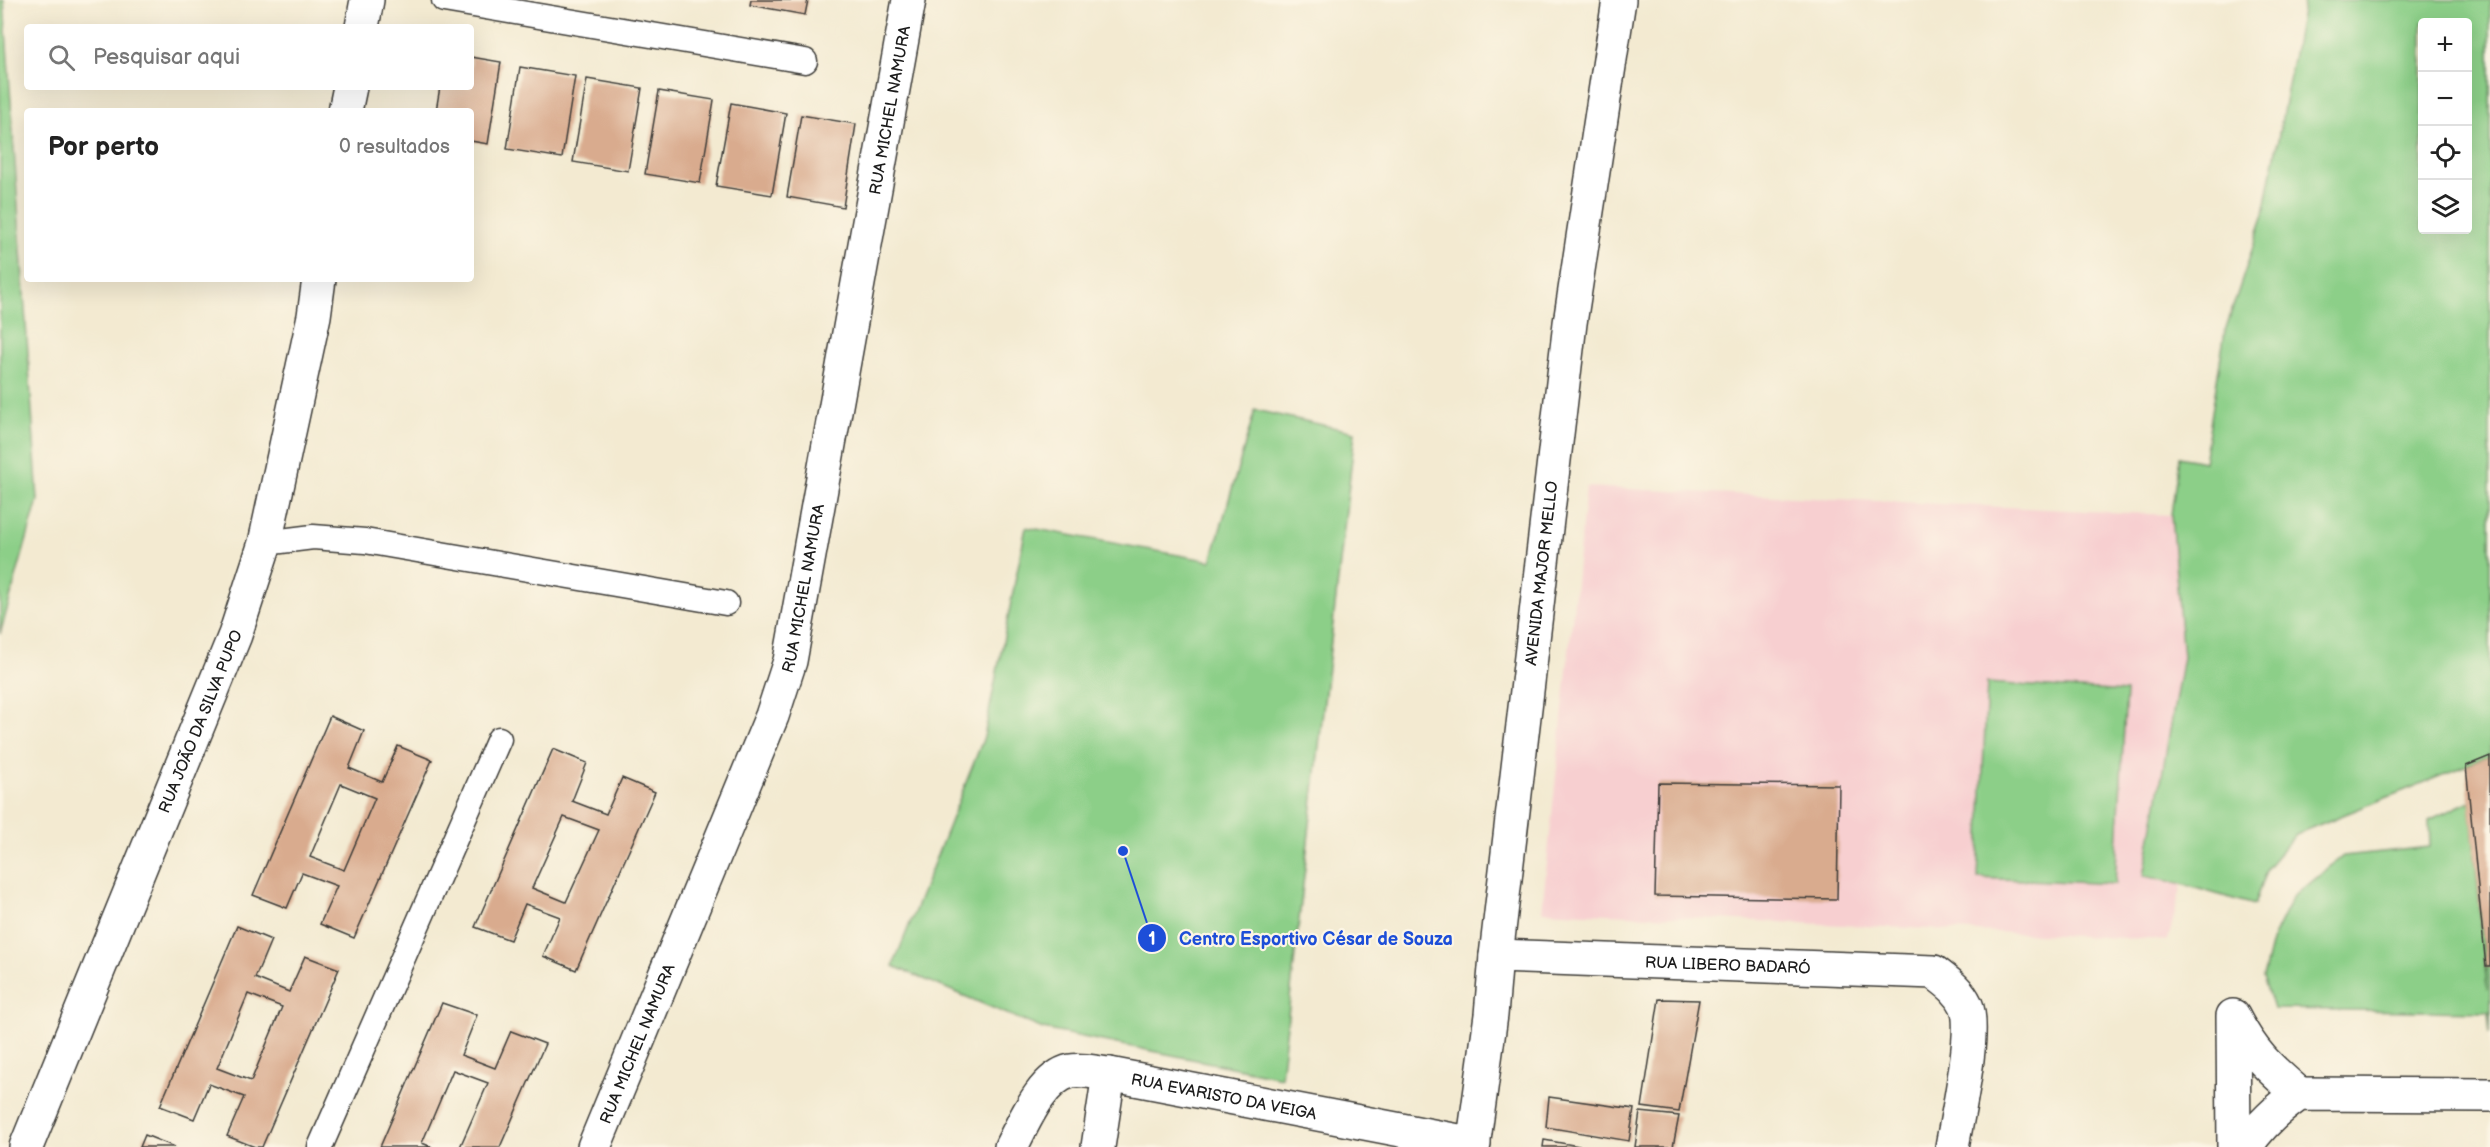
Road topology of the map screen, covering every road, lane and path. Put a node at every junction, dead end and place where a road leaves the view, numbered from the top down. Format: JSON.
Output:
{"nodes":[{"id":1,"x":367,"y":0,"type":"edge"},
{"id":2,"x":444,"y":0,"type":"edge"},
{"id":3,"x":909,"y":0,"type":"edge"},
{"id":4,"x":1618,"y":0,"type":"edge"},
{"id":5,"x":363,"y":24,"type":"edge"},
{"id":6,"x":805,"y":61,"type":"dead end"},
{"id":7,"x":349,"y":90,"type":"edge"},
{"id":8,"x":346,"y":108,"type":"edge"},
{"id":9,"x":319,"y":282,"type":"edge"},
{"id":10,"x":265,"y":543,"type":"junction"},
{"id":11,"x":726,"y":603,"type":"dead end"},
{"id":12,"x":499,"y":738,"type":"dead end"},
{"id":13,"x":1496,"y":956,"type":"junction"},
{"id":14,"x":1109,"y":1074,"type":"junction"},
{"id":15,"x":2299,"y":1094,"type":"junction"},
{"id":16,"x":2490,"y":1095,"type":"edge"},
{"id":17,"x":1473,"y":1145,"type":"edge"},
{"id":18,"x":26,"y":1147,"type":"edge"},
{"id":19,"x":320,"y":1147,"type":"edge"},
{"id":20,"x":594,"y":1147,"type":"edge"},
{"id":21,"x":1011,"y":1147,"type":"edge"},
{"id":22,"x":1098,"y":1147,"type":"edge"},
{"id":23,"x":1952,"y":1147,"type":"edge"},
{"id":24,"x":2234,"y":1147,"type":"edge"},
{"id":25,"x":2246,"y":1147,"type":"edge"}],
"edges":[{"from":1,"to":5,"type":"street"},
{"from":2,"to":6,"type":"lane"},
{"from":3,"to":20,"type":"street","name":"RUA MICHEL NAMURA"},
{"from":4,"to":13,"type":"street","name":"AVENIDA MAJOR MELLO"},
{"from":7,"to":8,"type":"street"},
{"from":9,"to":10,"type":"street","name":"RUA JOÃO DA SILVA PUPO"},
{"from":10,"to":11,"type":"lane"},
{"from":10,"to":18,"type":"street","name":"RUA JOÃO DA SILVA PUPO"},
{"from":12,"to":19,"type":"lane"},
{"from":13,"to":17,"type":"street","name":"AVENIDA MAJOR MELLO"},
{"from":13,"to":23,"type":"street","name":"RUA LIBERO BADARÓ"},
{"from":14,"to":17,"type":"street","name":"RUA EVARISTO DA VEIGA"},
{"from":14,"to":21,"type":"street","name":"RUA EVARISTO DA VEIGA"},
{"from":14,"to":22,"type":"street"},
{"from":15,"to":16,"type":"street"},
{"from":15,"to":24,"type":"street"},
{"from":15,"to":25,"type":"street"}]}
